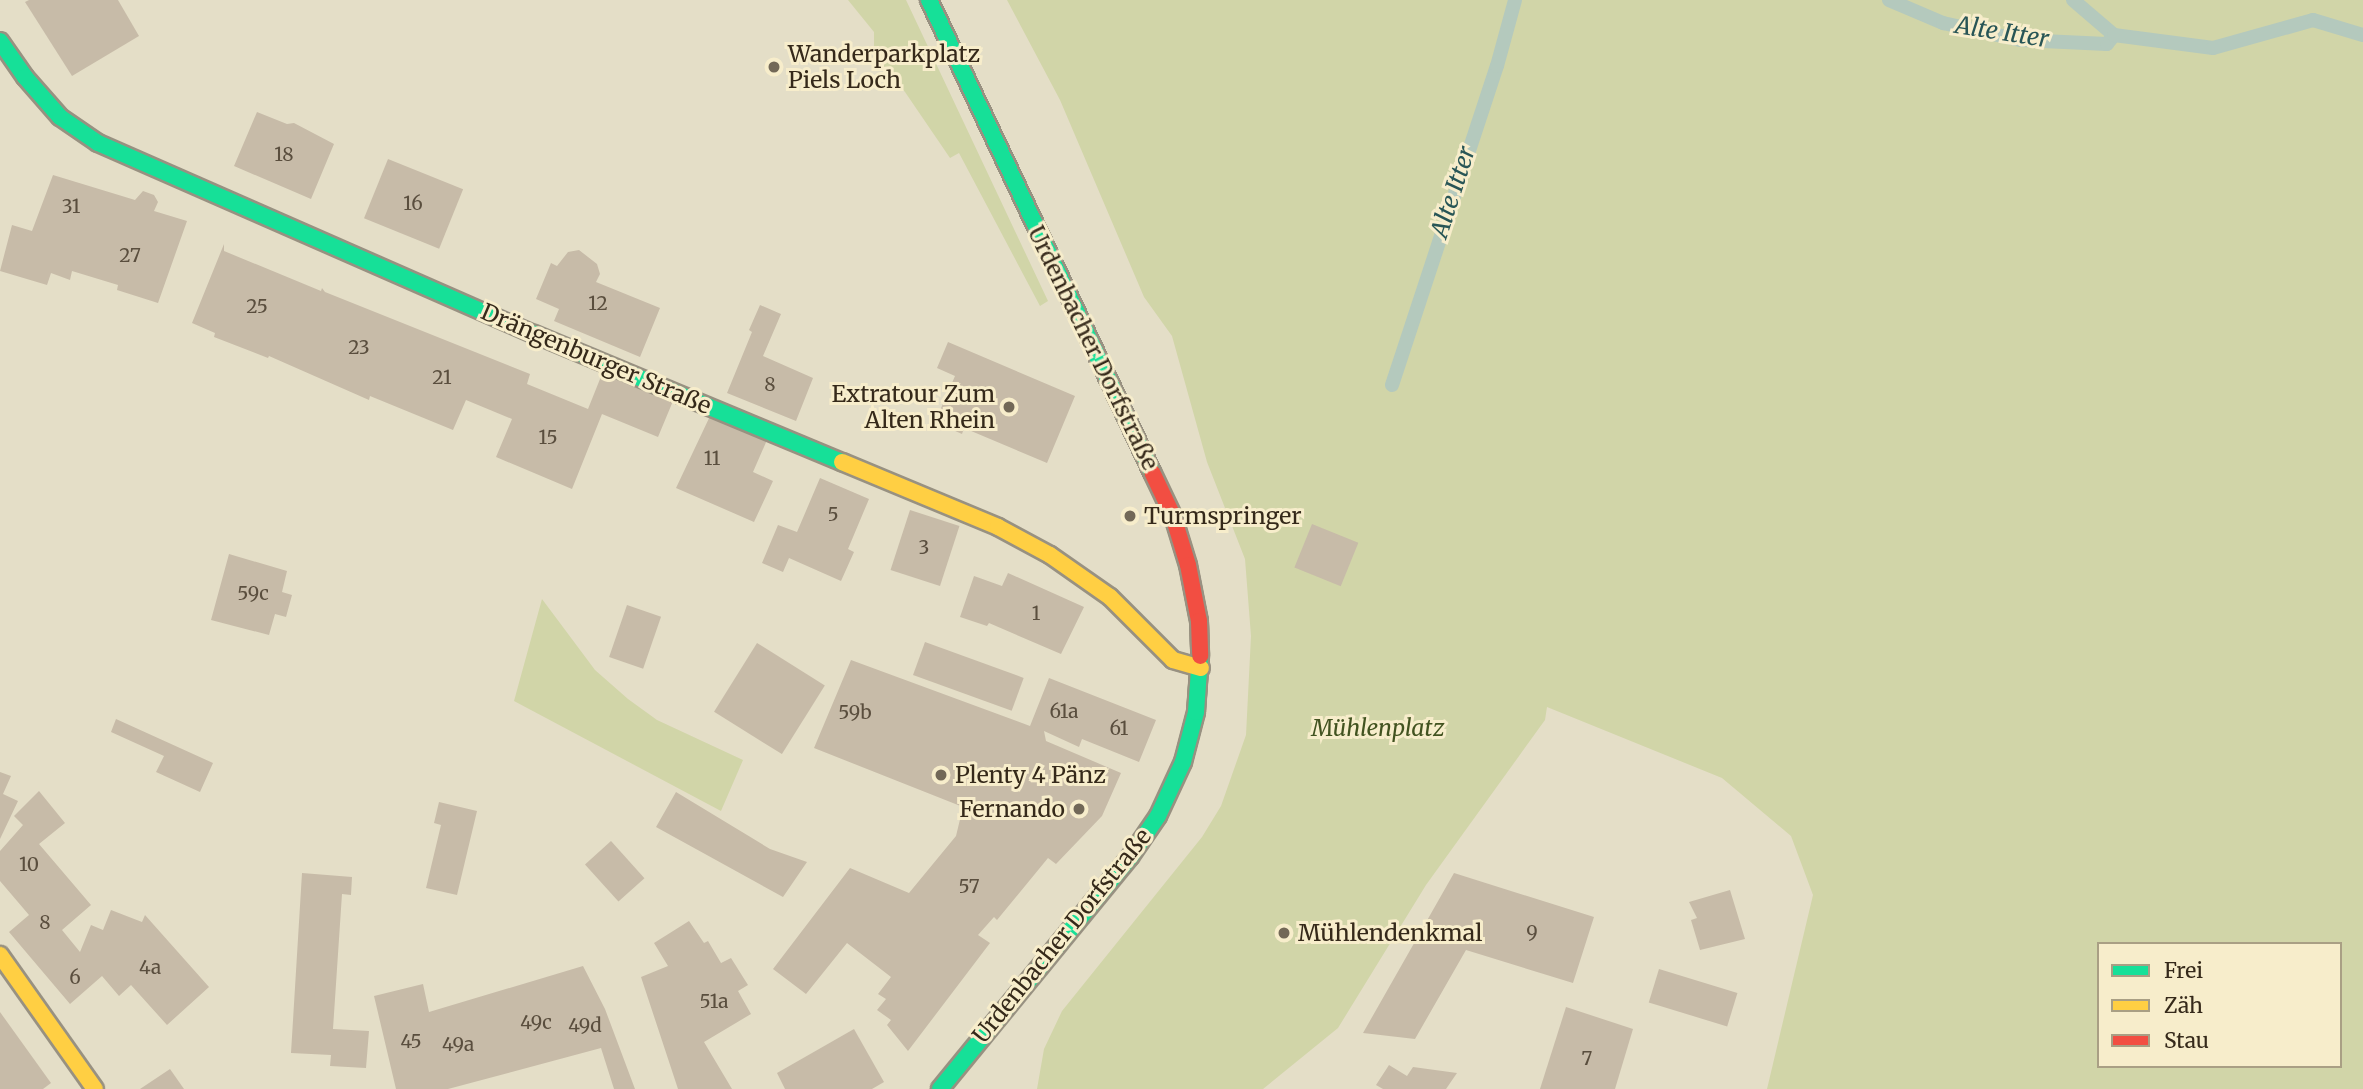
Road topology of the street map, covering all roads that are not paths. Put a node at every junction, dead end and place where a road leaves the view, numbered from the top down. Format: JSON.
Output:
{"nodes":[{"id":1,"x":929,"y":0,"type":"edge"},
{"id":2,"x":0,"y":41,"type":"edge"},
{"id":3,"x":1201,"y":668,"type":"junction"},
{"id":4,"x":0,"y":956,"type":"edge"},
{"id":5,"x":95,"y":1089,"type":"edge"},
{"id":6,"x":940,"y":1089,"type":"edge"}],
"edges":[{"from":1,"to":3,"type":"street","name":"Urdenbacher Dorfstraße"},
{"from":2,"to":3,"type":"street","name":"Drängenburger Straße"},
{"from":3,"to":6,"type":"street","name":"Urdenbacher Dorfstraße"},
{"from":4,"to":5,"type":"street"}]}
